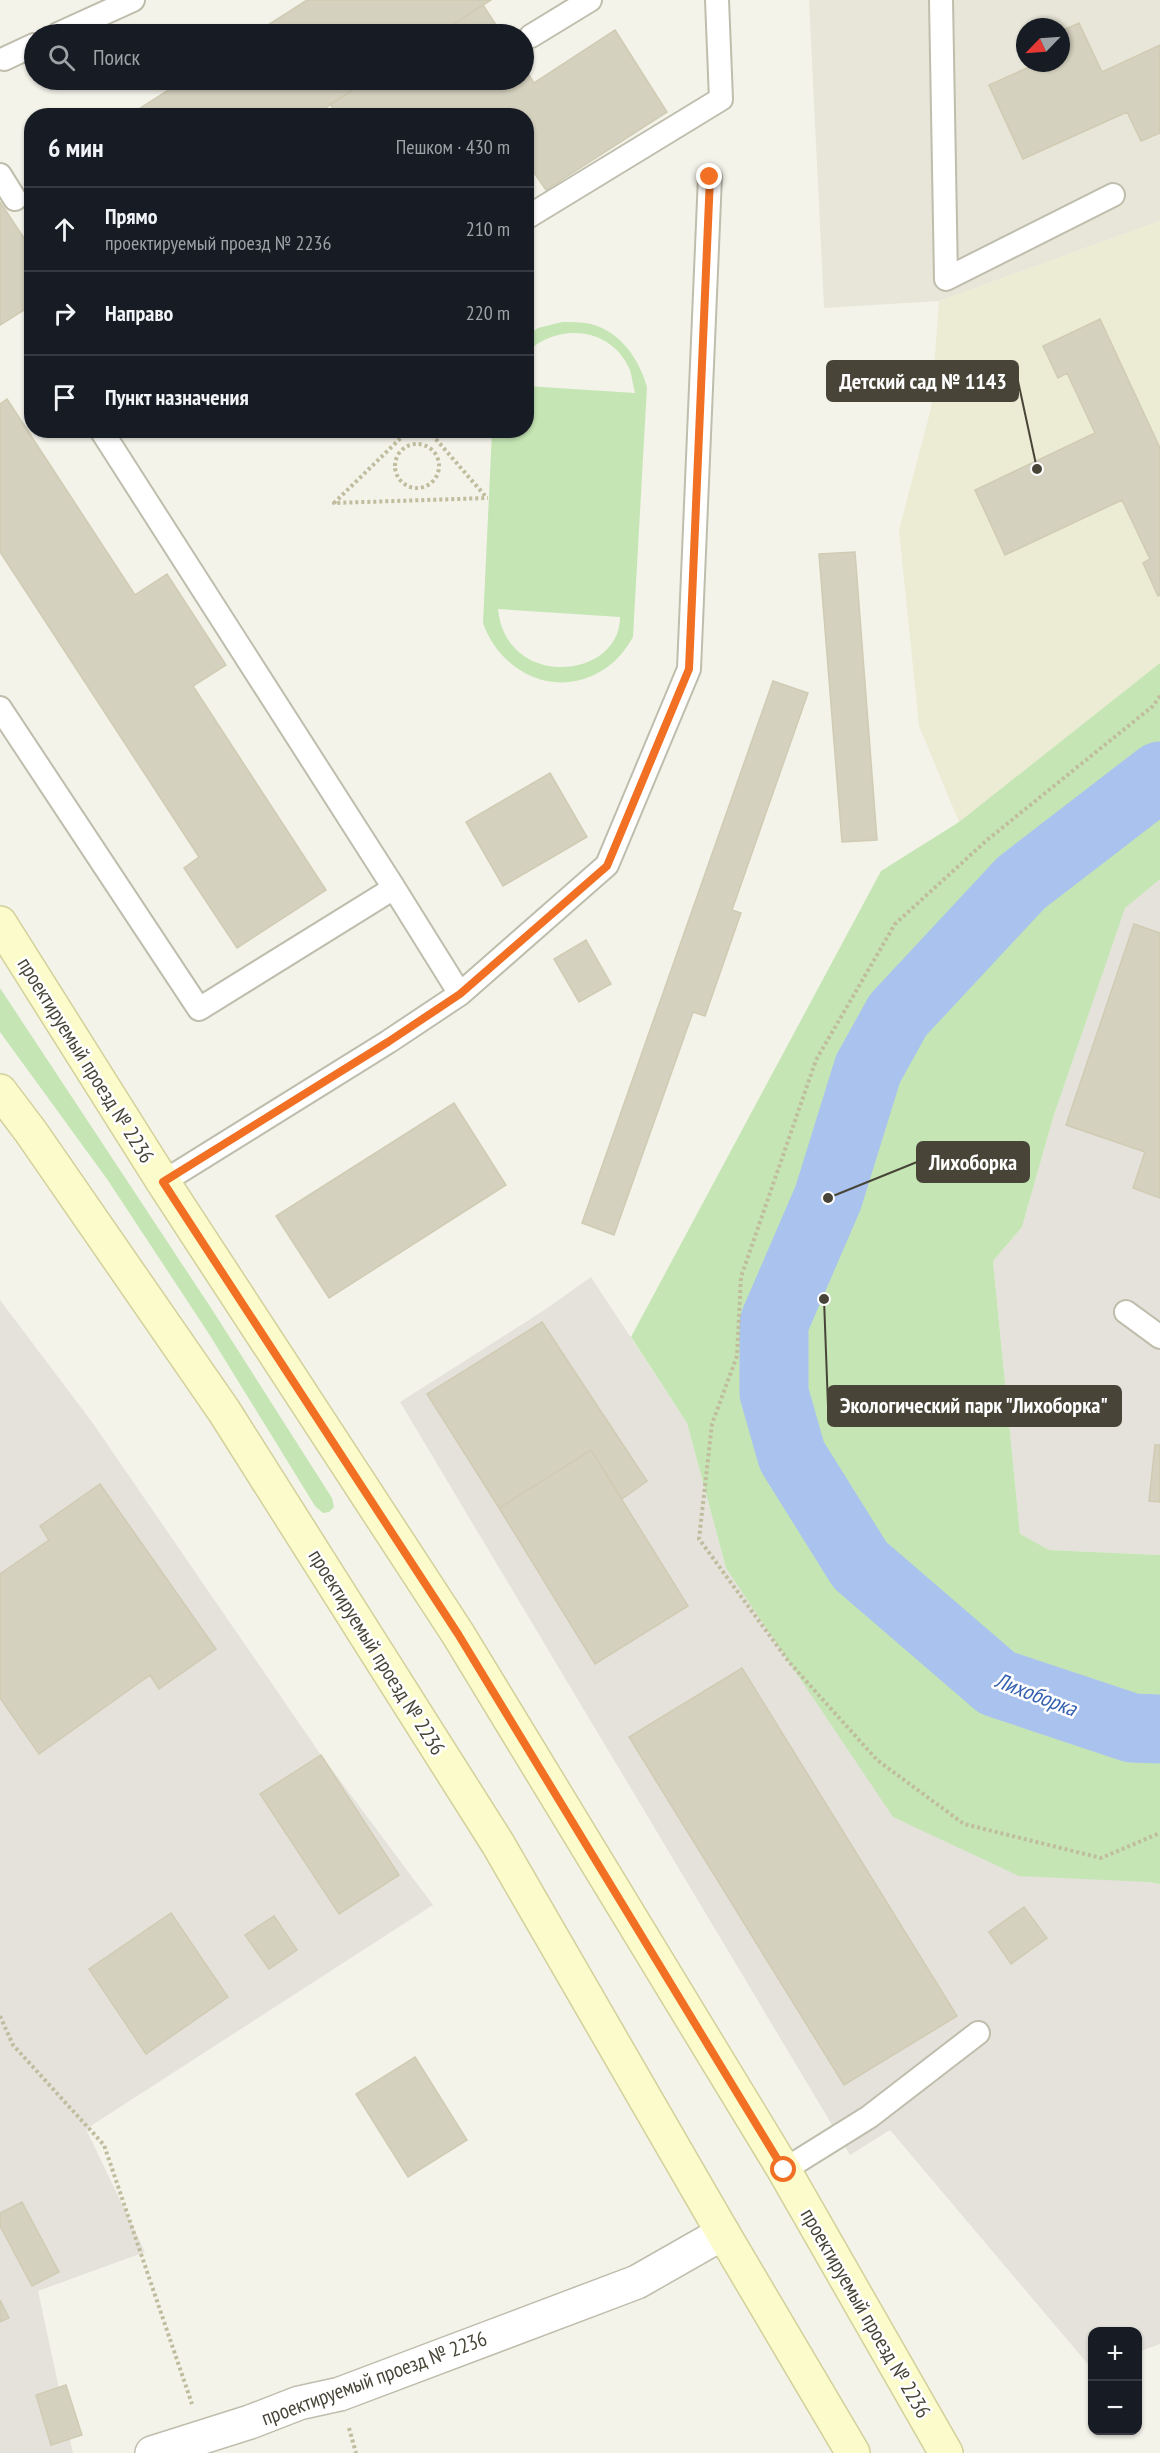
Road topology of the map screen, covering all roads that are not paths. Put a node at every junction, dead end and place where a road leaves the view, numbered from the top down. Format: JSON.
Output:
{"nodes":[{"id":1,"x":133,"y":0,"type":"edge"},
{"id":2,"x":590,"y":0,"type":"edge"},
{"id":3,"x":717,"y":0,"type":"edge"},
{"id":4,"x":943,"y":1,"type":"edge"},
{"id":5,"x":80,"y":24,"type":"edge"},
{"id":6,"x":534,"y":34,"type":"edge"},
{"id":7,"x":24,"y":50,"type":"edge"},
{"id":8,"x":4,"y":59,"type":"dead end"},
{"id":9,"x":0,"y":175,"type":"edge"},
{"id":10,"x":710,"y":177,"type":"dead end"},
{"id":11,"x":1113,"y":195,"type":"dead end"},
{"id":12,"x":15,"y":199,"type":"dead end"},
{"id":13,"x":534,"y":213,"type":"edge"},
{"id":14,"x":106,"y":438,"type":"edge"},
{"id":15,"x":0,"y":708,"type":"edge"},
{"id":16,"x":394,"y":888,"type":"junction"},
{"id":17,"x":0,"y":923,"type":"edge"},
{"id":18,"x":460,"y":994,"type":"junction"},
{"id":19,"x":0,"y":1091,"type":"edge"},
{"id":20,"x":163,"y":1182,"type":"junction"},
{"id":21,"x":1125,"y":1312,"type":"dead end"},
{"id":22,"x":1160,"y":1337,"type":"edge"},
{"id":23,"x":978,"y":2033,"type":"dead end"},
{"id":24,"x":784,"y":2170,"type":"junction"},
{"id":25,"x":723,"y":2233,"type":"junction"},
{"id":26,"x":152,"y":2453,"type":"edge"},
{"id":27,"x":853,"y":2453,"type":"edge"},
{"id":28,"x":946,"y":2453,"type":"edge"}],
"edges":[{"from":1,"to":5,"type":"lane"},
{"from":2,"to":6,"type":"lane"},
{"from":3,"to":13,"type":"lane"},
{"from":4,"to":11,"type":"lane"},
{"from":7,"to":8,"type":"lane"},
{"from":9,"to":12,"type":"lane"},
{"from":10,"to":18,"type":"lane"},
{"from":14,"to":16,"type":"lane"},
{"from":15,"to":16,"type":"lane"},
{"from":16,"to":18,"type":"lane"},
{"from":17,"to":20,"type":"main road","name":"проектируемый проезд № 2236"},
{"from":18,"to":20,"type":"lane"},
{"from":19,"to":25,"type":"main road","name":"проектируемый проезд № 2236"},
{"from":20,"to":24,"type":"main road","name":"проектируемый проезд № 2236"},
{"from":21,"to":22,"type":"lane"},
{"from":23,"to":24,"type":"lane"},
{"from":24,"to":28,"type":"main road","name":"проектируемый проезд № 2236"},
{"from":25,"to":26,"type":"street","name":"проектируемый проезд № 2236"},
{"from":25,"to":27,"type":"main road","name":"проектируемый проезд № 2236"}]}
